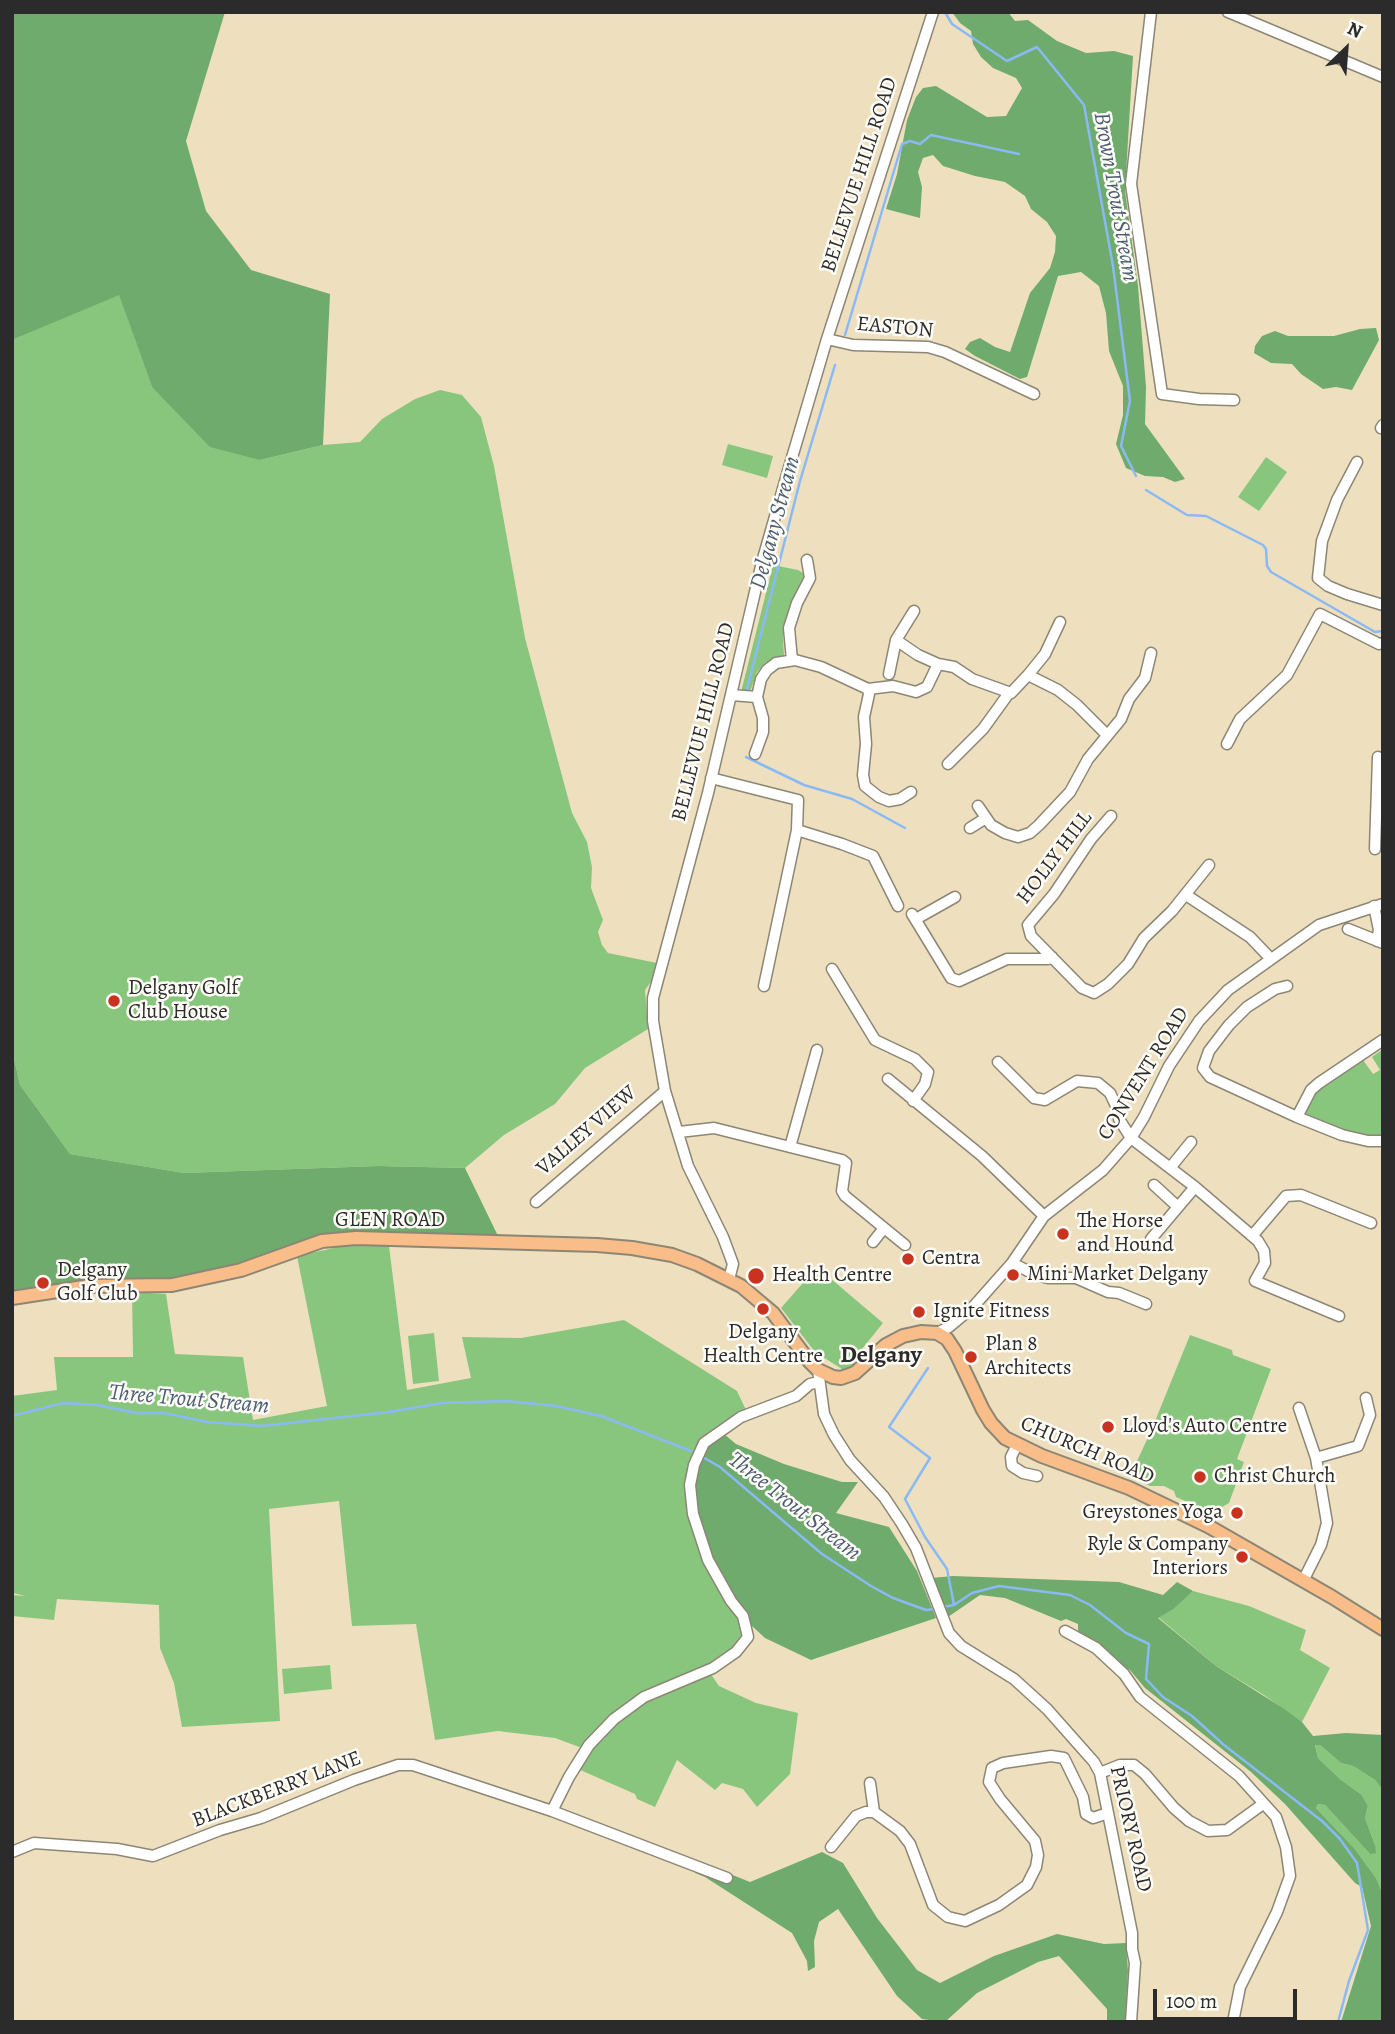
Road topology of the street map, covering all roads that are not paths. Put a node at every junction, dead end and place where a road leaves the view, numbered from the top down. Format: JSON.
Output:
{"nodes":[{"id":1,"x":933,"y":12,"type":"edge"},
{"id":2,"x":1151,"y":12,"type":"edge"},
{"id":3,"x":1228,"y":12,"type":"edge"},
{"id":4,"x":1383,"y":77,"type":"edge"},
{"id":5,"x":827,"y":339,"type":"junction"},
{"id":6,"x":1034,"y":394,"type":"dead end"},
{"id":7,"x":1234,"y":400,"type":"dead end"},
{"id":8,"x":1357,"y":462,"type":"dead end"},
{"id":9,"x":807,"y":560,"type":"dead end"},
{"id":10,"x":1383,"y":605,"type":"edge"},
{"id":11,"x":914,"y":611,"type":"dead end"},
{"id":12,"x":1060,"y":622,"type":"dead end"},
{"id":13,"x":896,"y":640,"type":"junction"},
{"id":14,"x":1383,"y":643,"type":"edge"},
{"id":15,"x":1150,"y":653,"type":"dead end"},
{"id":16,"x":792,"y":660,"type":"junction"},
{"id":17,"x":938,"y":664,"type":"junction"},
{"id":18,"x":889,"y":674,"type":"dead end"},
{"id":19,"x":1028,"y":675,"type":"junction"},
{"id":20,"x":868,"y":689,"type":"junction"},
{"id":21,"x":1009,"y":693,"type":"junction"},
{"id":22,"x":731,"y":695,"type":"junction"},
{"id":23,"x":757,"y":697,"type":"junction"},
{"id":24,"x":1107,"y":735,"type":"junction"},
{"id":25,"x":1227,"y":744,"type":"dead end"},
{"id":26,"x":755,"y":754,"type":"dead end"},
{"id":27,"x":1378,"y":757,"type":"dead end"},
{"id":28,"x":948,"y":764,"type":"dead end"},
{"id":29,"x":711,"y":778,"type":"junction"},
{"id":30,"x":911,"y":792,"type":"dead end"},
{"id":31,"x":978,"y":806,"type":"dead end"},
{"id":32,"x":1379,"y":806,"type":"edge"},
{"id":33,"x":1111,"y":816,"type":"dead end"},
{"id":34,"x":986,"y":818,"type":"junction"},
{"id":35,"x":970,"y":828,"type":"dead end"},
{"id":36,"x":797,"y":831,"type":"junction"},
{"id":37,"x":1375,"y":849,"type":"dead end"},
{"id":38,"x":1209,"y":865,"type":"dead end"},
{"id":39,"x":1185,"y":895,"type":"junction"},
{"id":40,"x":955,"y":897,"type":"dead end"},
{"id":41,"x":1378,"y":905,"type":"edge"},
{"id":42,"x":898,"y":906,"type":"dead end"},
{"id":43,"x":1348,"y":929,"type":"dead end"},
{"id":44,"x":1380,"y":942,"type":"edge"},
{"id":45,"x":1052,"y":957,"type":"junction"},
{"id":46,"x":1271,"y":959,"type":"junction"},
{"id":47,"x":832,"y":969,"type":"dead end"},
{"id":48,"x":764,"y":986,"type":"dead end"},
{"id":49,"x":1287,"y":986,"type":"dead end"},
{"id":50,"x":1383,"y":1040,"type":"edge"},
{"id":51,"x":817,"y":1050,"type":"dead end"},
{"id":52,"x":998,"y":1062,"type":"dead end"},
{"id":53,"x":888,"y":1079,"type":"dead end"},
{"id":54,"x":665,"y":1091,"type":"junction"},
{"id":55,"x":913,"y":1101,"type":"junction"},
{"id":56,"x":1297,"y":1117,"type":"junction"},
{"id":57,"x":679,"y":1132,"type":"junction"},
{"id":58,"x":1131,"y":1138,"type":"junction"},
{"id":59,"x":1383,"y":1141,"type":"edge"},
{"id":60,"x":1191,"y":1142,"type":"dead end"},
{"id":61,"x":790,"y":1147,"type":"junction"},
{"id":62,"x":1170,"y":1168,"type":"junction"},
{"id":63,"x":1154,"y":1185,"type":"dead end"},
{"id":64,"x":1195,"y":1187,"type":"junction"},
{"id":65,"x":536,"y":1202,"type":"dead end"},
{"id":66,"x":1178,"y":1207,"type":"junction"},
{"id":67,"x":1044,"y":1216,"type":"junction"},
{"id":68,"x":1371,"y":1223,"type":"dead end"},
{"id":69,"x":884,"y":1228,"type":"junction"},
{"id":70,"x":1252,"y":1236,"type":"junction"},
{"id":71,"x":1151,"y":1239,"type":"dead end"},
{"id":72,"x":873,"y":1242,"type":"dead end"},
{"id":73,"x":905,"y":1245,"type":"dead end"},
{"id":74,"x":1012,"y":1263,"type":"junction"},
{"id":75,"x":729,"y":1279,"type":"junction"},
{"id":76,"x":12,"y":1298,"type":"edge"},
{"id":77,"x":1146,"y":1304,"type":"dead end"},
{"id":78,"x":1339,"y":1316,"type":"dead end"},
{"id":79,"x":937,"y":1333,"type":"junction"},
{"id":80,"x":819,"y":1376,"type":"junction"},
{"id":81,"x":1366,"y":1398,"type":"dead end"},
{"id":82,"x":1299,"y":1408,"type":"dead end"},
{"id":83,"x":1017,"y":1446,"type":"junction"},
{"id":84,"x":1316,"y":1458,"type":"junction"},
{"id":85,"x":1037,"y":1476,"type":"dead end"},
{"id":86,"x":1303,"y":1581,"type":"junction"},
{"id":87,"x":1383,"y":1629,"type":"edge"},
{"id":88,"x":1065,"y":1631,"type":"dead end"},
{"id":89,"x":1100,"y":1773,"type":"junction"},
{"id":90,"x":870,"y":1783,"type":"dead end"},
{"id":91,"x":1263,"y":1804,"type":"junction"},
{"id":92,"x":552,"y":1811,"type":"junction"},
{"id":93,"x":874,"y":1812,"type":"junction"},
{"id":94,"x":1108,"y":1813,"type":"junction"},
{"id":95,"x":831,"y":1847,"type":"dead end"},
{"id":96,"x":12,"y":1852,"type":"edge"},
{"id":97,"x":727,"y":1878,"type":"dead end"},
{"id":98,"x":1131,"y":2022,"type":"edge"},
{"id":99,"x":1233,"y":2022,"type":"edge"}],
"edges":[{"from":1,"to":5,"type":"street","name":"BELLEVUE HILL ROAD"},
{"from":2,"to":7,"type":"street"},
{"from":3,"to":4,"type":"street"},
{"from":5,"to":6,"type":"street","name":"EASTON"},
{"from":5,"to":22,"type":"street","name":"BELLEVUE HILL ROAD"},
{"from":8,"to":10,"type":"street"},
{"from":9,"to":16,"type":"street"},
{"from":11,"to":13,"type":"street"},
{"from":12,"to":19,"type":"street"},
{"from":13,"to":17,"type":"street"},
{"from":13,"to":18,"type":"street"},
{"from":14,"to":25,"type":"street"},
{"from":15,"to":24,"type":"street"},
{"from":16,"to":20,"type":"street"},
{"from":16,"to":23,"type":"street"},
{"from":17,"to":20,"type":"street"},
{"from":17,"to":21,"type":"street"},
{"from":19,"to":21,"type":"street"},
{"from":19,"to":24,"type":"street"},
{"from":20,"to":30,"type":"street"},
{"from":21,"to":28,"type":"street"},
{"from":22,"to":23,"type":"street"},
{"from":22,"to":29,"type":"street","name":"BELLEVUE HILL ROAD"},
{"from":23,"to":26,"type":"street"},
{"from":24,"to":34,"type":"street"},
{"from":27,"to":32,"type":"street"},
{"from":29,"to":36,"type":"street"},
{"from":29,"to":54,"type":"street","name":"BELLEVUE HILL ROAD"},
{"from":31,"to":34,"type":"street"},
{"from":32,"to":37,"type":"street"},
{"from":33,"to":45,"type":"street","name":"HOLLY HILL"},
{"from":34,"to":35,"type":"street"},
{"from":36,"to":42,"type":"street"},
{"from":36,"to":48,"type":"street"},
{"from":38,"to":39,"type":"street","name":"HOLLY HILL"},
{"from":39,"to":45,"type":"street","name":"HOLLY HILL"},
{"from":39,"to":46,"type":"street"},
{"from":40,"to":45,"type":"street"},
{"from":41,"to":44,"type":"street"},
{"from":41,"to":46,"type":"street","name":"CONVENT ROAD"},
{"from":43,"to":44,"type":"street"},
{"from":46,"to":58,"type":"street","name":"CONVENT ROAD"},
{"from":47,"to":55,"type":"street"},
{"from":49,"to":56,"type":"street"},
{"from":50,"to":56,"type":"street"},
{"from":51,"to":61,"type":"street"},
{"from":52,"to":58,"type":"street"},
{"from":53,"to":55,"type":"street"},
{"from":54,"to":57,"type":"street","name":"BELLEVUE HILL ROAD"},
{"from":54,"to":65,"type":"street","name":"VALLEY VIEW"},
{"from":55,"to":67,"type":"street"},
{"from":56,"to":59,"type":"street"},
{"from":57,"to":61,"type":"street"},
{"from":57,"to":75,"type":"street","name":"BELLEVUE HILL ROAD"},
{"from":58,"to":62,"type":"street"},
{"from":58,"to":67,"type":"street","name":"CONVENT ROAD"},
{"from":60,"to":62,"type":"street"},
{"from":61,"to":69,"type":"street"},
{"from":62,"to":64,"type":"street"},
{"from":63,"to":66,"type":"street"},
{"from":64,"to":66,"type":"street"},
{"from":64,"to":70,"type":"street"},
{"from":66,"to":71,"type":"street"},
{"from":67,"to":74,"type":"street","name":"CONVENT ROAD"},
{"from":68,"to":70,"type":"street"},
{"from":69,"to":72,"type":"street"},
{"from":69,"to":73,"type":"street"},
{"from":70,"to":78,"type":"street"},
{"from":74,"to":77,"type":"street"},
{"from":74,"to":79,"type":"street","name":"CONVENT ROAD"},
{"from":75,"to":76,"type":"main road","name":"GLEN ROAD"},
{"from":75,"to":80,"type":"main road","name":"GLEN ROAD"},
{"from":79,"to":80,"type":"main road"},
{"from":79,"to":83,"type":"main road","name":"CHURCH ROAD"},
{"from":80,"to":89,"type":"street","name":"PRIORY ROAD"},
{"from":80,"to":92,"type":"street"},
{"from":81,"to":84,"type":"street"},
{"from":82,"to":84,"type":"street"},
{"from":83,"to":85,"type":"street"},
{"from":83,"to":86,"type":"main road","name":"CHURCH ROAD"},
{"from":84,"to":86,"type":"street"},
{"from":86,"to":87,"type":"main road","name":"CHURCH ROAD"},
{"from":88,"to":91,"type":"street"},
{"from":89,"to":91,"type":"street"},
{"from":89,"to":94,"type":"street","name":"PRIORY ROAD"},
{"from":90,"to":93,"type":"street"},
{"from":91,"to":99,"type":"street"},
{"from":92,"to":96,"type":"street","name":"BLACKBERRY LANE"},
{"from":92,"to":97,"type":"street","name":"BLACKBERRY LANE"},
{"from":93,"to":94,"type":"street"},
{"from":93,"to":95,"type":"street"},
{"from":94,"to":98,"type":"street","name":"PRIORY ROAD"}]}
